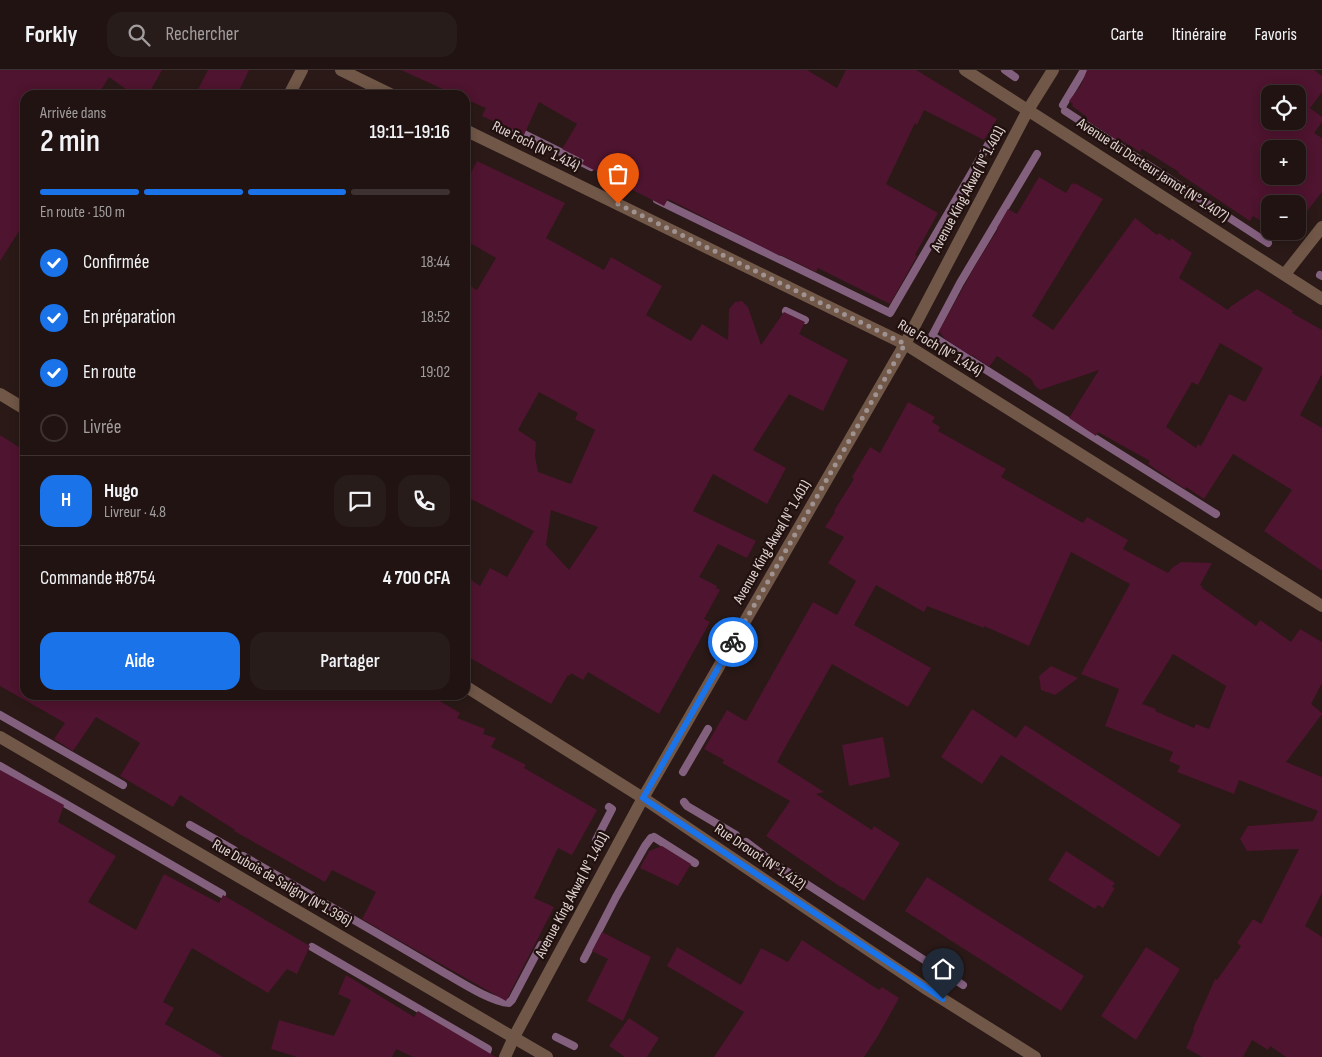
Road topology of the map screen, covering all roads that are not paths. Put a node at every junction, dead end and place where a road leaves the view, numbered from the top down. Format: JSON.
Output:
{"nodes":[{"id":1,"x":302,"y":70,"type":"edge"},
{"id":2,"x":341,"y":70,"type":"edge"},
{"id":3,"x":966,"y":70,"type":"edge"},
{"id":4,"x":1053,"y":70,"type":"edge"},
{"id":5,"x":292,"y":90,"type":"edge"},
{"id":6,"x":382,"y":90,"type":"edge"},
{"id":7,"x":1028,"y":110,"type":"junction"},
{"id":8,"x":470,"y":132,"type":"edge"},
{"id":9,"x":1322,"y":227,"type":"edge"},
{"id":10,"x":1285,"y":274,"type":"junction"},
{"id":11,"x":1322,"y":299,"type":"edge"},
{"id":12,"x":905,"y":344,"type":"junction"},
{"id":13,"x":0,"y":394,"type":"edge"},
{"id":14,"x":20,"y":406,"type":"edge"},
{"id":15,"x":1322,"y":606,"type":"edge"},
{"id":16,"x":470,"y":689,"type":"edge"},
{"id":17,"x":0,"y":737,"type":"edge"},
{"id":18,"x":643,"y":798,"type":"junction"},
{"id":19,"x":514,"y":1037,"type":"junction"},
{"id":20,"x":505,"y":1057,"type":"edge"},
{"id":21,"x":547,"y":1057,"type":"edge"},
{"id":22,"x":1035,"y":1057,"type":"edge"}],
"edges":[{"from":1,"to":5,"type":"street"},
{"from":2,"to":6,"type":"street"},
{"from":3,"to":7,"type":"street","name":"Avenue du Docteur Jamot (N° 1.407)"},
{"from":4,"to":7,"type":"street","name":"Avenue King Akwa( N° 1.401)"},
{"from":7,"to":10,"type":"street","name":"Avenue du Docteur Jamot (N° 1.407)"},
{"from":7,"to":12,"type":"street","name":"Avenue King Akwa( N° 1.401)"},
{"from":8,"to":12,"type":"street","name":"Rue Foch (N° 1.414)"},
{"from":9,"to":10,"type":"street"},
{"from":10,"to":11,"type":"street","name":"Avenue du Docteur Jamot (N° 1.407)"},
{"from":12,"to":15,"type":"street","name":"Rue Foch (N° 1.414)"},
{"from":12,"to":18,"type":"street","name":"Avenue King Akwa( N° 1.401)"},
{"from":13,"to":14,"type":"street"},
{"from":16,"to":18,"type":"street","name":"Rue Drouot (N° 1.412)"},
{"from":17,"to":19,"type":"street","name":"Rue Dubois de Saligny (N°1.396)"},
{"from":18,"to":19,"type":"street","name":"Avenue King Akwa( N° 1.401)"},
{"from":18,"to":22,"type":"street","name":"Rue Drouot (N° 1.412)"},
{"from":19,"to":20,"type":"street","name":"Avenue King Akwa( N° 1.401)"},
{"from":19,"to":21,"type":"street","name":"Rue Dubois de Saligny (N°1.396)"}]}
